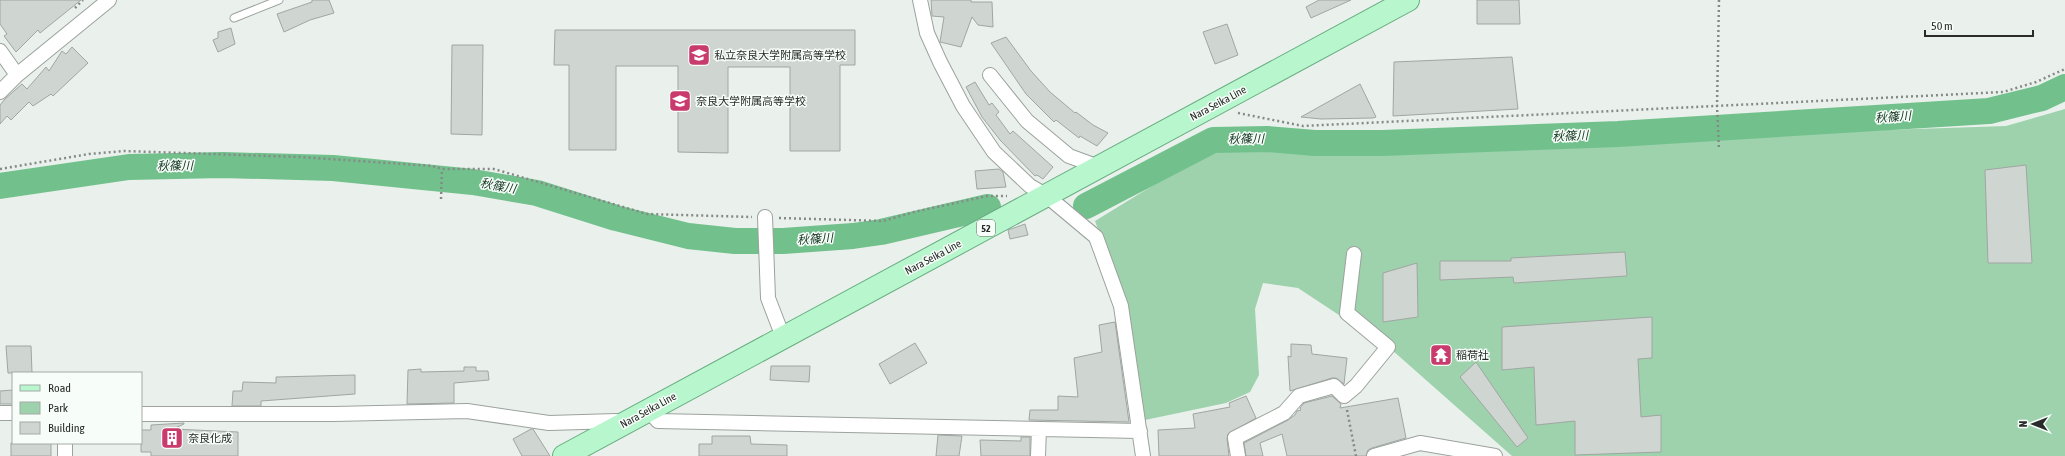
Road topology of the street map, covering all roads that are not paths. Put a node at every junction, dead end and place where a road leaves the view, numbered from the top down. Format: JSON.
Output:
{"nodes":[{"id":1,"x":109,"y":0,"type":"edge"},
{"id":2,"x":278,"y":0,"type":"edge"},
{"id":3,"x":920,"y":0,"type":"edge"},
{"id":4,"x":1408,"y":0,"type":"edge"},
{"id":5,"x":234,"y":18,"type":"dead end"},
{"id":6,"x":0,"y":51,"type":"edge"},
{"id":7,"x":17,"y":75,"type":"junction"},
{"id":8,"x":990,"y":75,"type":"dead end"},
{"id":9,"x":0,"y":92,"type":"edge"},
{"id":10,"x":1099,"y":167,"type":"junction"},
{"id":11,"x":1047,"y":196,"type":"junction"},
{"id":12,"x":765,"y":222,"type":"road end"},
{"id":13,"x":1354,"y":254,"type":"dead end"},
{"id":14,"x":783,"y":337,"type":"junction"},
{"id":15,"x":648,"y":410,"type":"junction"},
{"id":16,"x":0,"y":413,"type":"edge"},
{"id":17,"x":12,"y":413,"type":"edge"},
{"id":18,"x":142,"y":414,"type":"edge"},
{"id":19,"x":624,"y":424,"type":"junction"},
{"id":20,"x":1039,"y":429,"type":"junction"},
{"id":21,"x":1140,"y":431,"type":"junction"},
{"id":22,"x":65,"y":444,"type":"edge"},
{"id":23,"x":65,"y":456,"type":"edge"},
{"id":24,"x":564,"y":456,"type":"edge"},
{"id":25,"x":1038,"y":456,"type":"edge"},
{"id":26,"x":1143,"y":456,"type":"edge"},
{"id":27,"x":1238,"y":456,"type":"edge"},
{"id":28,"x":1374,"y":456,"type":"edge"},
{"id":29,"x":1495,"y":456,"type":"edge"}],
"edges":[{"from":1,"to":7,"type":"street"},
{"from":2,"to":5,"type":"lane"},
{"from":3,"to":11,"type":"street"},
{"from":4,"to":10,"type":"main road","name":"Nara Seika Line","number":"52"},
{"from":6,"to":7,"type":"street"},
{"from":7,"to":9,"type":"street"},
{"from":8,"to":10,"type":"street"},
{"from":10,"to":11,"type":"main road","name":"Nara Seika Line","number":"52"},
{"from":11,"to":14,"type":"main road","name":"Nara Seika Line","number":"52"},
{"from":11,"to":21,"type":"street"},
{"from":12,"to":14,"type":"street"},
{"from":13,"to":27,"type":"street"},
{"from":14,"to":15,"type":"main road","name":"Nara Seika Line","number":"52"},
{"from":15,"to":19,"type":"main road","name":"Nara Seika Line","number":"52"},
{"from":15,"to":20,"type":"street"},
{"from":16,"to":17,"type":"street"},
{"from":18,"to":19,"type":"street"},
{"from":19,"to":24,"type":"main road","name":"Nara Seika Line","number":"52"},
{"from":20,"to":21,"type":"street"},
{"from":20,"to":25,"type":"street"},
{"from":21,"to":26,"type":"street"},
{"from":22,"to":23,"type":"street"},
{"from":28,"to":29,"type":"street"}]}
